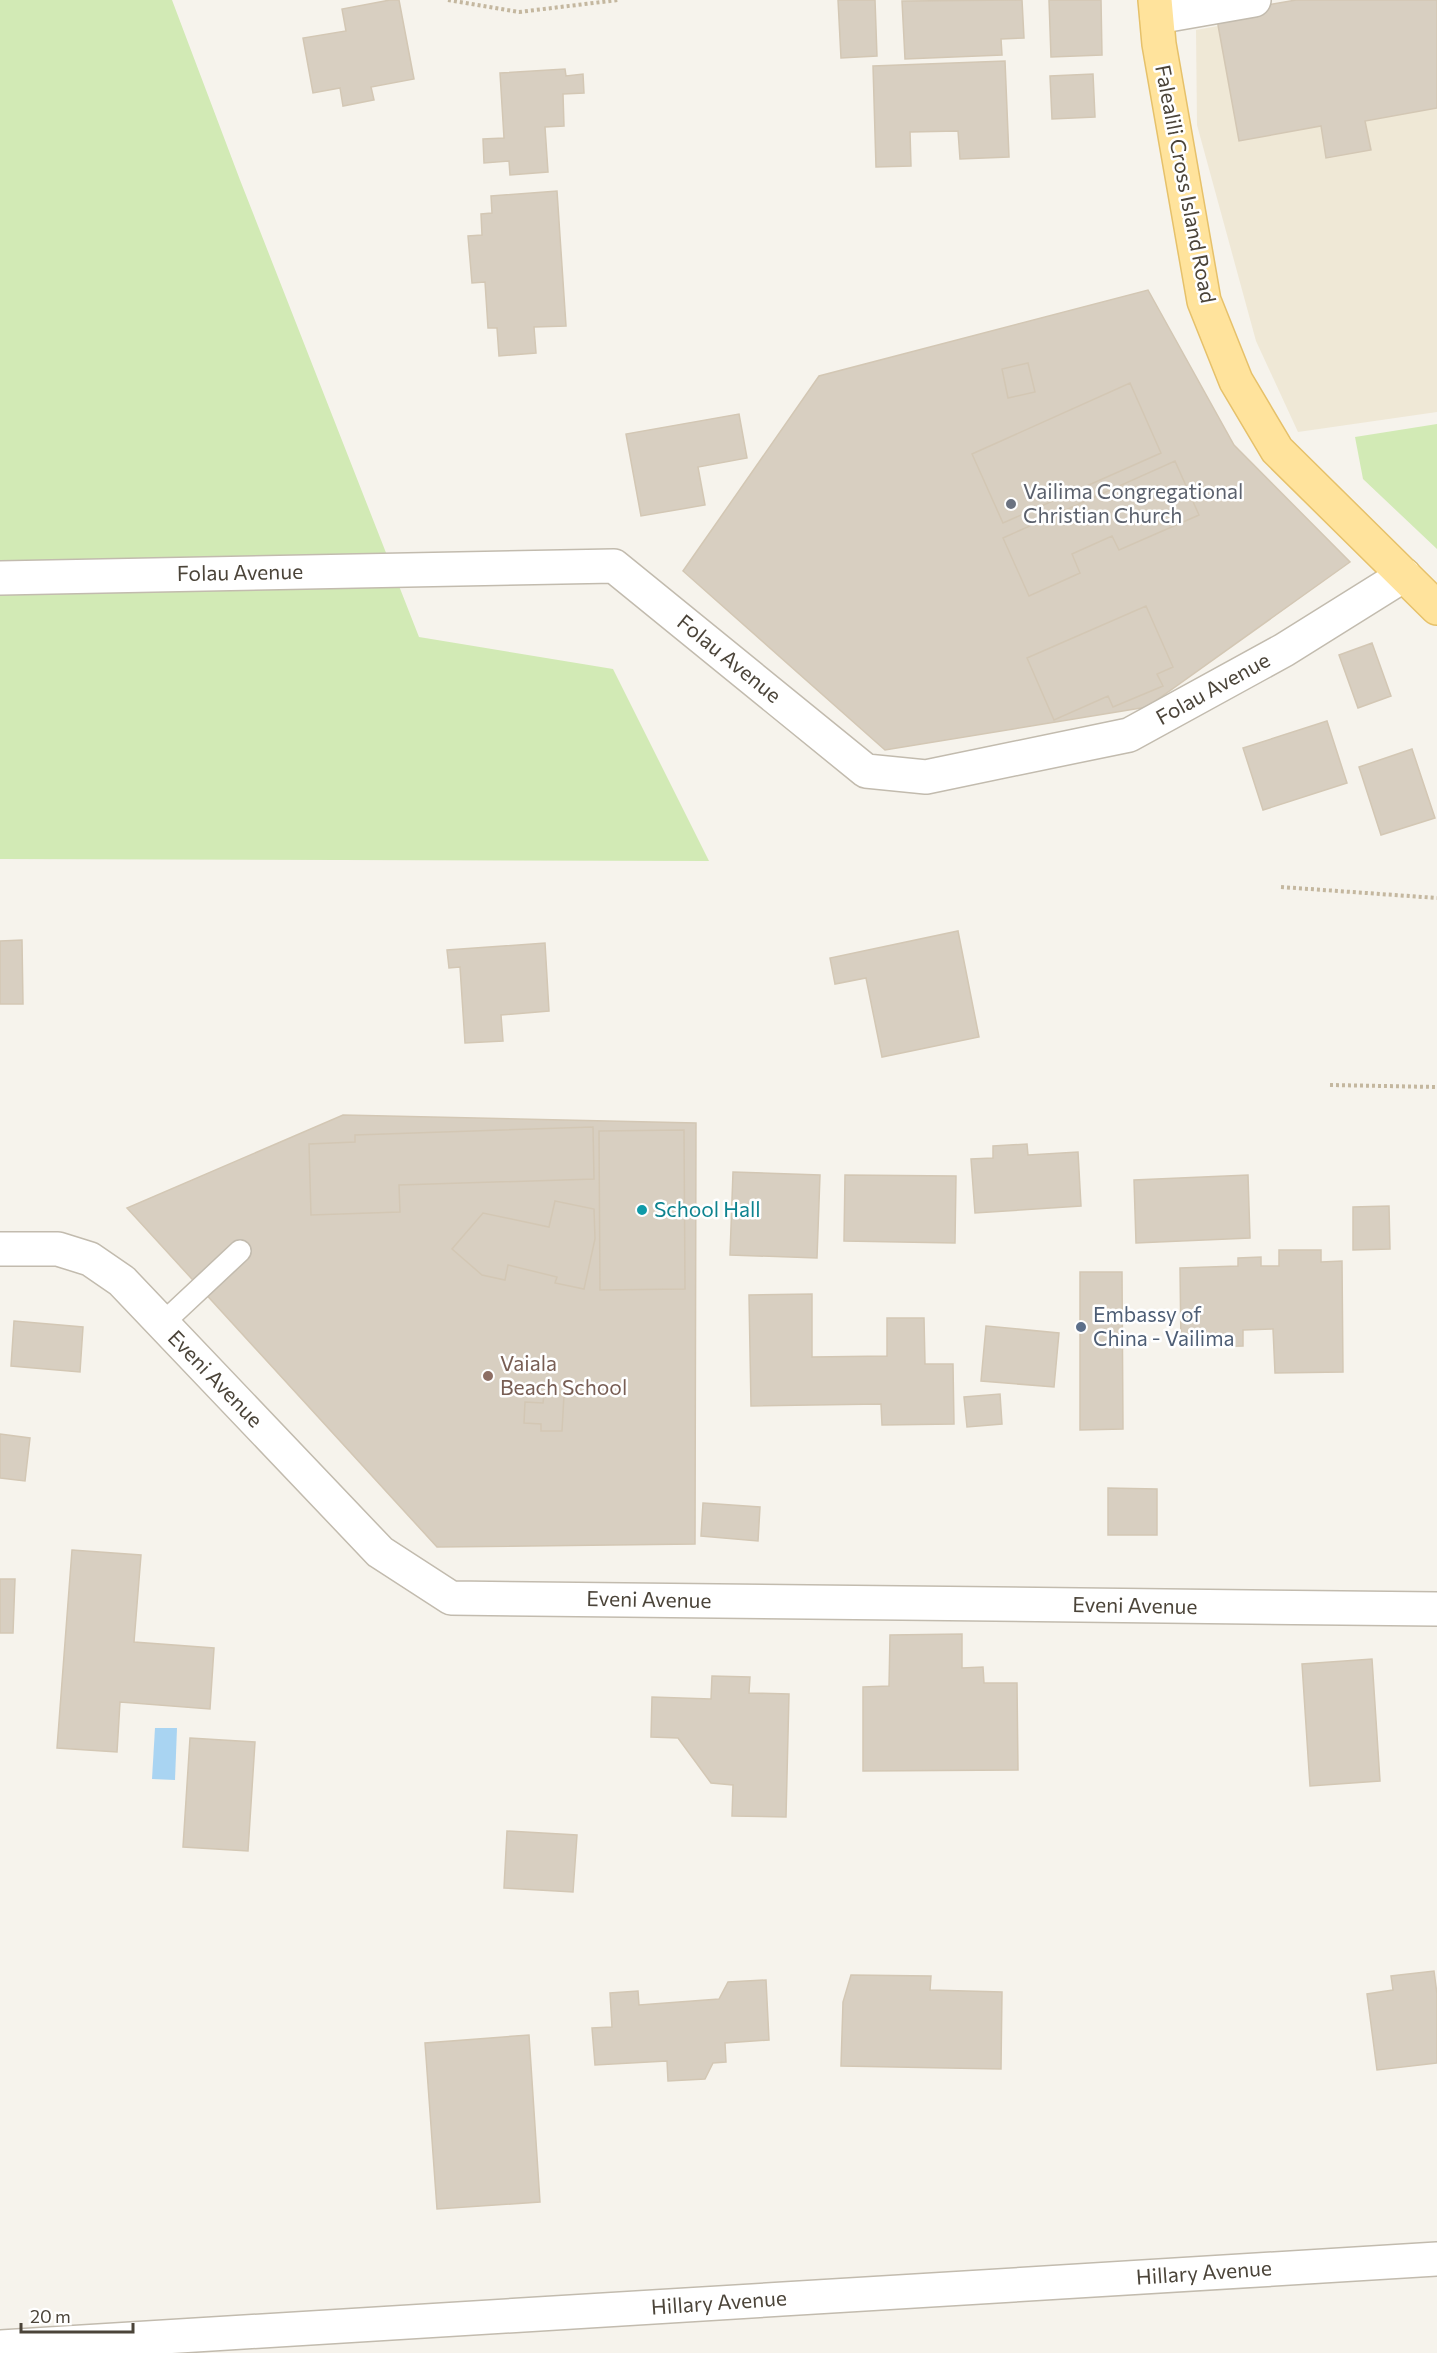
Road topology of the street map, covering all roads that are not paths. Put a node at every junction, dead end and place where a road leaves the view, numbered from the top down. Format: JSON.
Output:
{"nodes":[{"id":1,"x":1254,"y":0,"type":"edge"},
{"id":2,"x":1164,"y":6,"type":"edge"},
{"id":3,"x":1404,"y":575,"type":"junction"},
{"id":4,"x":0,"y":578,"type":"edge"},
{"id":5,"x":1437,"y":608,"type":"edge"},
{"id":6,"x":0,"y":1249,"type":"edge"},
{"id":7,"x":240,"y":1251,"type":"dead end"},
{"id":8,"x":162,"y":1324,"type":"junction"},
{"id":9,"x":1437,"y":1609,"type":"edge"},
{"id":10,"x":1437,"y":2259,"type":"edge"},
{"id":11,"x":0,"y":2347,"type":"edge"}],
"edges":[{"from":1,"to":2,"type":"street"},
{"from":2,"to":3,"type":"main road","name":"Falealili Cross Island Road"},
{"from":3,"to":4,"type":"street","name":"Folau Avenue"},
{"from":3,"to":5,"type":"main road","name":"Falealili Cross Island Road"},
{"from":6,"to":8,"type":"street","name":"Eveni Avenue"},
{"from":7,"to":8,"type":"lane"},
{"from":8,"to":9,"type":"street","name":"Eveni Avenue"},
{"from":10,"to":11,"type":"street","name":"Hillary Avenue"}]}
